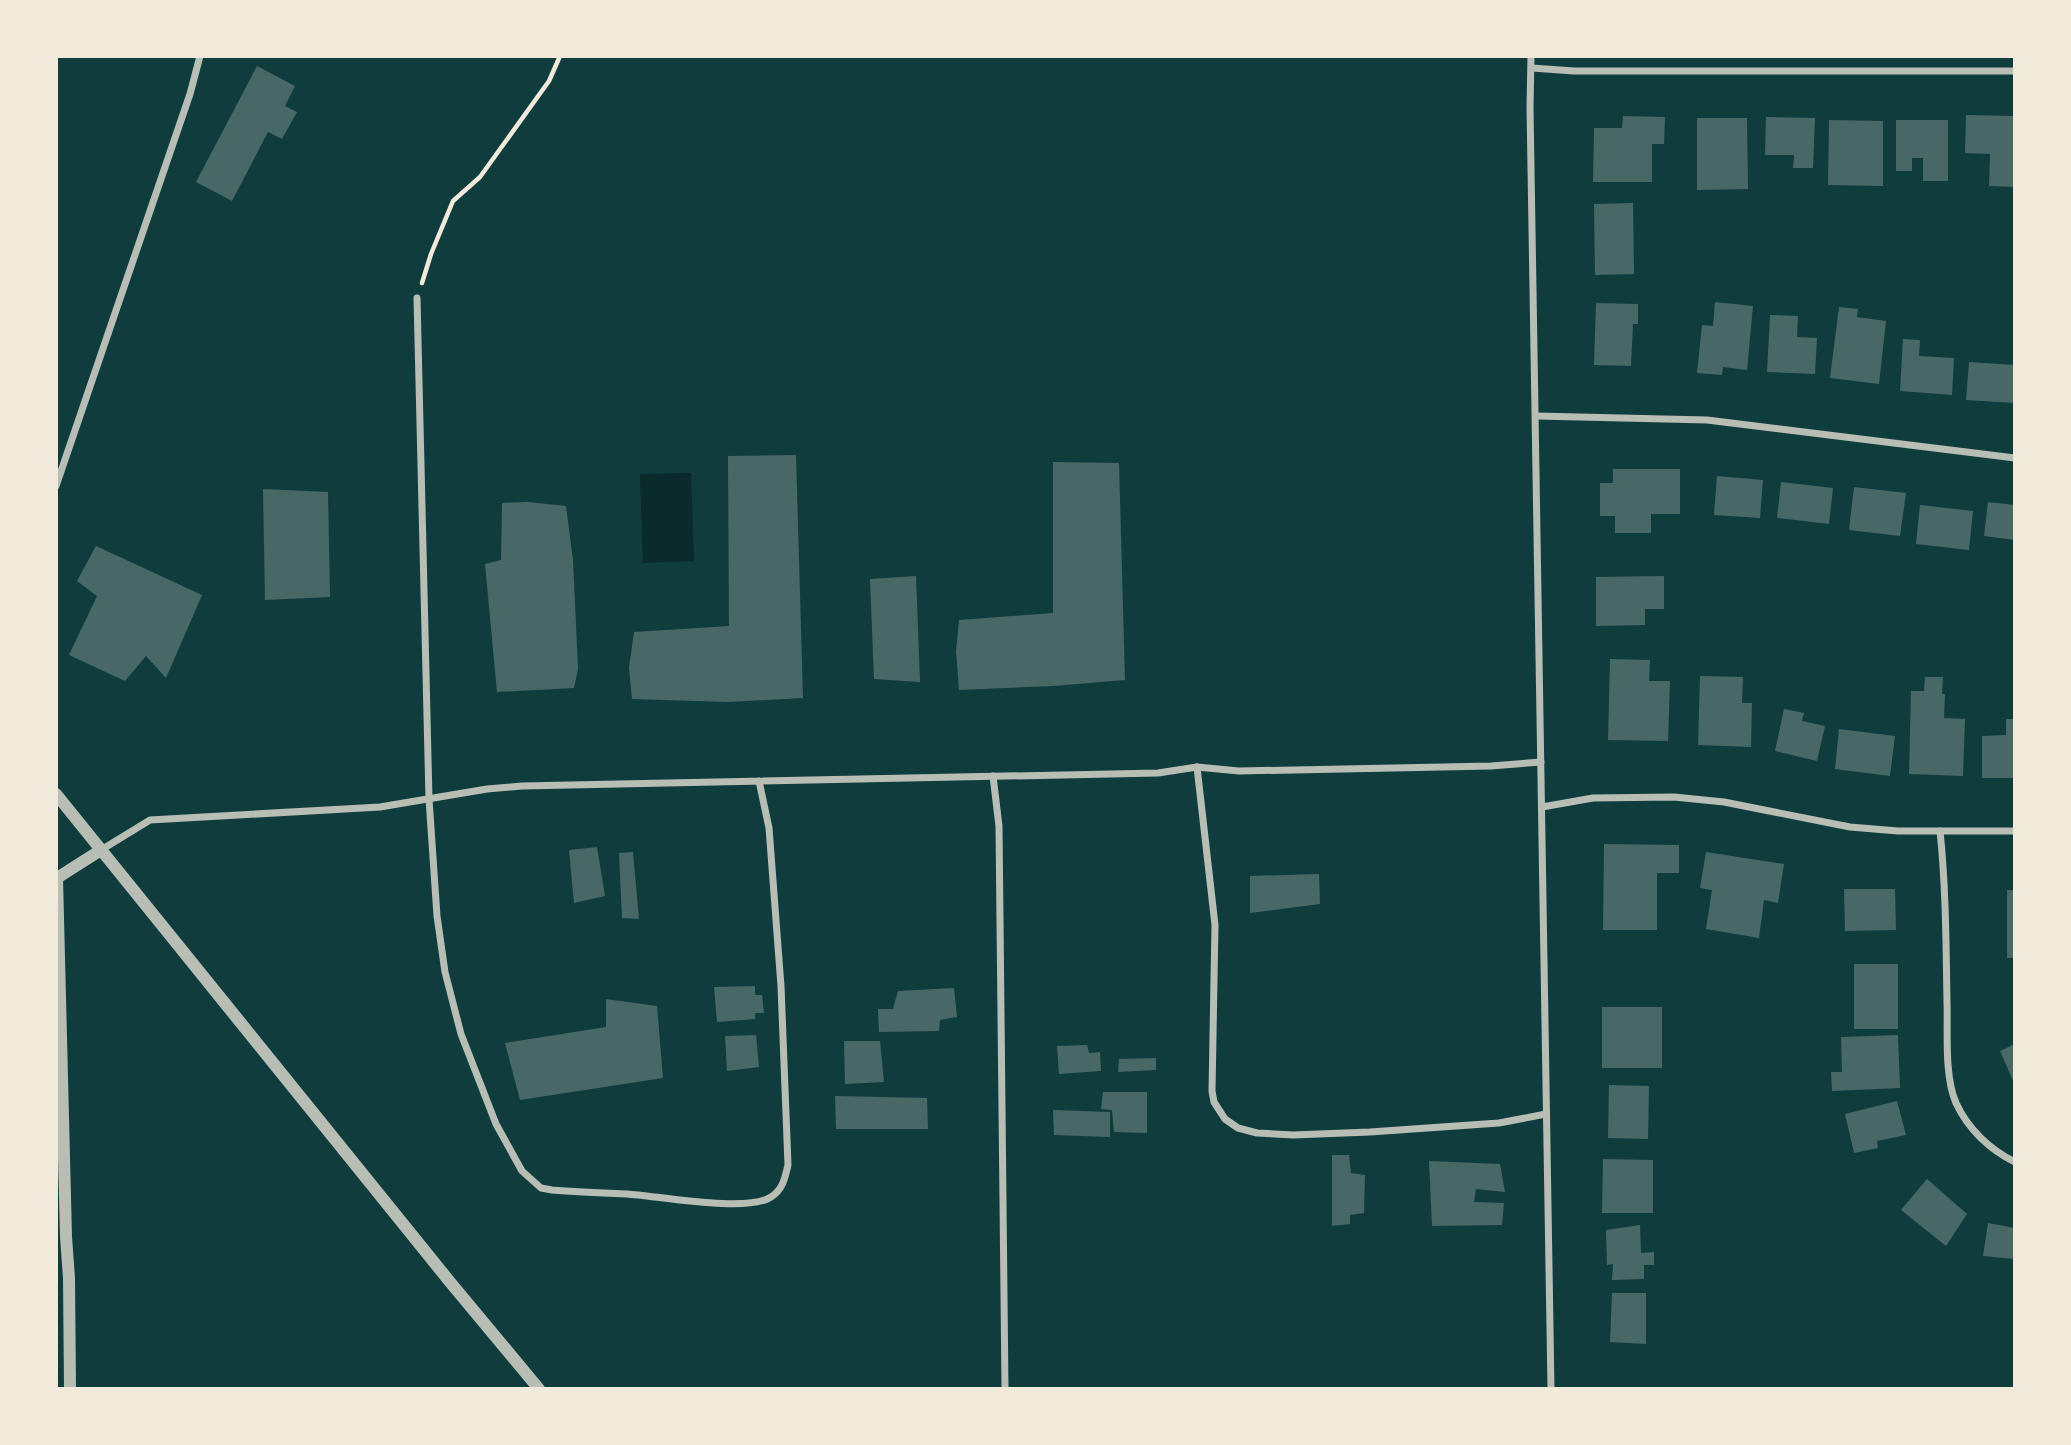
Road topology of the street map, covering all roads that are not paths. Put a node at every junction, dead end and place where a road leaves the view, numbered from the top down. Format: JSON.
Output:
{"nodes":[{"id":1,"x":200,"y":56,"type":"edge"},
{"id":2,"x":1531,"y":56,"type":"edge"},
{"id":3,"x":1532,"y":68,"type":"junction"},
{"id":4,"x":2015,"y":71,"type":"edge"},
{"id":5,"x":417,"y":298,"type":"road end"},
{"id":6,"x":1536,"y":415,"type":"junction"},
{"id":7,"x":2015,"y":458,"type":"edge"},
{"id":8,"x":56,"y":486,"type":"edge"},
{"id":9,"x":1541,"y":762,"type":"junction"},
{"id":10,"x":1197,"y":767,"type":"junction"},
{"id":11,"x":993,"y":776,"type":"junction"},
{"id":12,"x":759,"y":781,"type":"junction"},
{"id":13,"x":56,"y":794,"type":"edge"},
{"id":14,"x":429,"y":799,"type":"junction"},
{"id":15,"x":1542,"y":807,"type":"junction"},
{"id":16,"x":1940,"y":831,"type":"junction"},
{"id":17,"x":2015,"y":831,"type":"edge"},
{"id":18,"x":101,"y":850,"type":"junction"},
{"id":19,"x":1546,"y":1114,"type":"junction"},
{"id":20,"x":2015,"y":1162,"type":"edge"},
{"id":21,"x":61,"y":1237,"type":"edge"},
{"id":22,"x":70,"y":1389,"type":"edge"},
{"id":23,"x":539,"y":1389,"type":"edge"},
{"id":24,"x":1005,"y":1389,"type":"edge"},
{"id":25,"x":1551,"y":1389,"type":"edge"}],
"edges":[{"from":1,"to":8,"type":"street"},
{"from":2,"to":3,"type":"street"},
{"from":3,"to":4,"type":"street"},
{"from":3,"to":6,"type":"street"},
{"from":5,"to":14,"type":"street"},
{"from":6,"to":7,"type":"street"},
{"from":6,"to":9,"type":"street"},
{"from":9,"to":10,"type":"street"},
{"from":9,"to":15,"type":"street"},
{"from":10,"to":11,"type":"street"},
{"from":10,"to":19,"type":"street"},
{"from":11,"to":12,"type":"street"},
{"from":11,"to":24,"type":"street"},
{"from":12,"to":14,"type":"street"},
{"from":12,"to":14,"type":"street"},
{"from":13,"to":18,"type":"street"},
{"from":14,"to":18,"type":"street"},
{"from":15,"to":16,"type":"street"},
{"from":15,"to":19,"type":"street"},
{"from":16,"to":17,"type":"street"},
{"from":16,"to":20,"type":"street"},
{"from":18,"to":21,"type":"street"},
{"from":18,"to":23,"type":"street"},
{"from":19,"to":25,"type":"street"},
{"from":21,"to":22,"type":"street"}]}
